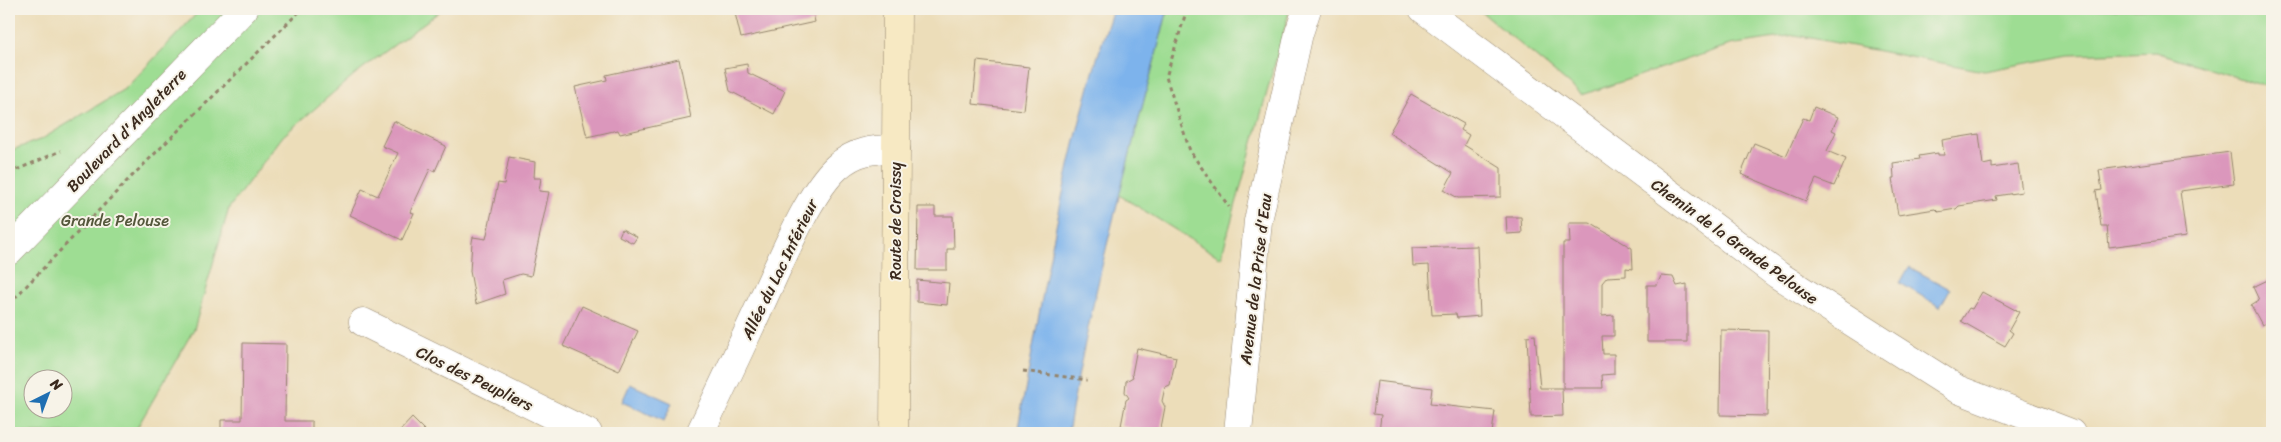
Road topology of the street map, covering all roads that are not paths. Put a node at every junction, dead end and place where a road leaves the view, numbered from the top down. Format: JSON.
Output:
{"nodes":[{"id":1,"x":244,"y":9,"type":"edge"},
{"id":2,"x":897,"y":9,"type":"edge"},
{"id":3,"x":1307,"y":9,"type":"edge"},
{"id":4,"x":1423,"y":9,"type":"edge"},
{"id":5,"x":896,"y":149,"type":"junction"},
{"id":6,"x":9,"y":251,"type":"edge"},
{"id":7,"x":362,"y":322,"type":"dead end"},
{"id":8,"x":588,"y":433,"type":"edge"},
{"id":9,"x":700,"y":433,"type":"edge"},
{"id":10,"x":894,"y":433,"type":"edge"},
{"id":11,"x":1238,"y":433,"type":"edge"},
{"id":12,"x":2071,"y":433,"type":"edge"}],
"edges":[{"from":1,"to":6,"type":"street","name":"Boulevard d'Angleterre"},
{"from":2,"to":5,"type":"main road","name":"Route de Croissy"},
{"from":3,"to":11,"type":"street","name":"Avenue de la Prise d'Eau"},
{"from":4,"to":12,"type":"street","name":"Chemin de la Grande Pelouse"},
{"from":5,"to":9,"type":"street","name":"Allée du Lac Inférieur"},
{"from":5,"to":10,"type":"main road","name":"Route de Croissy"},
{"from":7,"to":8,"type":"street","name":"Clos des Peupliers"}]}
